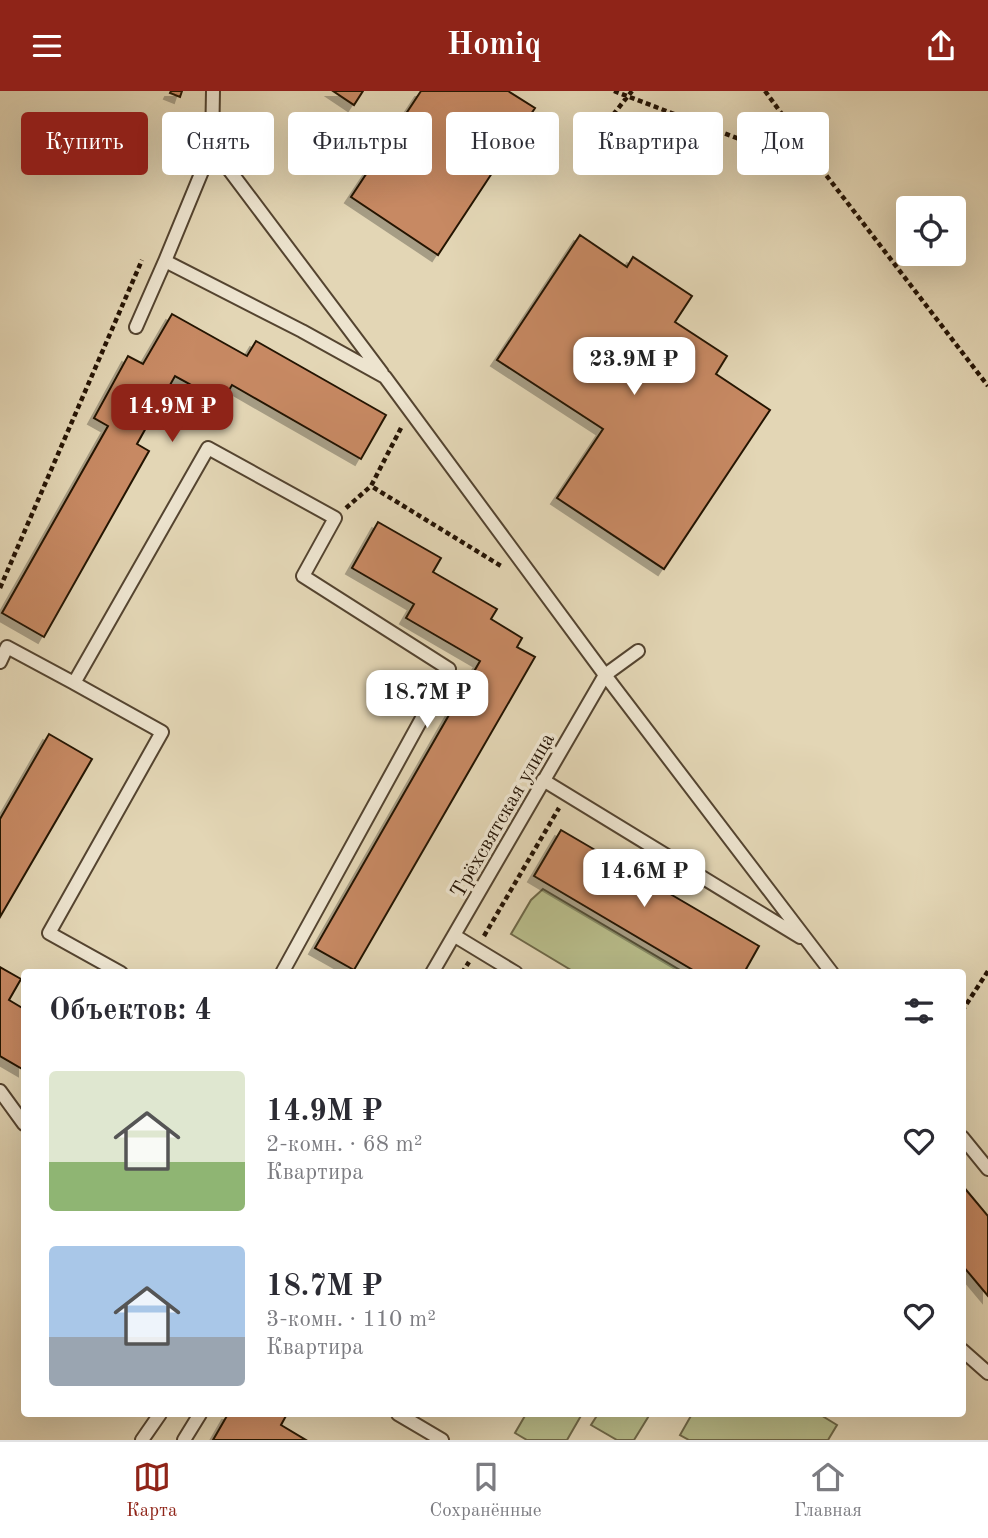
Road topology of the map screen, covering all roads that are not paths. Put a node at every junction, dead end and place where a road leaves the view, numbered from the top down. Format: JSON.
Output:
{"nodes":[{"id":1,"x":213,"y":91,"type":"edge"},
{"id":2,"x":213,"y":112,"type":"edge"},
{"id":3,"x":200,"y":175,"type":"edge"},
{"id":4,"x":233,"y":175,"type":"edge"},
{"id":5,"x":165,"y":261,"type":"junction"},
{"id":6,"x":136,"y":327,"type":"dead end"},
{"id":7,"x":385,"y":377,"type":"junction"},
{"id":8,"x":638,"y":651,"type":"dead end"},
{"id":9,"x":0,"y":662,"type":"edge"},
{"id":10,"x":605,"y":675,"type":"junction"},
{"id":11,"x":74,"y":684,"type":"junction"},
{"id":12,"x":543,"y":781,"type":"junction"},
{"id":13,"x":455,"y":936,"type":"junction"},
{"id":14,"x":806,"y":940,"type":"junction"},
{"id":15,"x":114,"y":969,"type":"edge"},
{"id":16,"x":284,"y":969,"type":"edge"},
{"id":17,"x":434,"y":969,"type":"edge"},
{"id":18,"x":509,"y":969,"type":"edge"},
{"id":19,"x":829,"y":969,"type":"edge"},
{"id":20,"x":0,"y":1091,"type":"edge"},
{"id":21,"x":21,"y":1120,"type":"edge"},
{"id":22,"x":966,"y":1142,"type":"edge"},
{"id":23,"x":988,"y":1169,"type":"edge"},
{"id":24,"x":966,"y":1354,"type":"edge"},
{"id":25,"x":988,"y":1373,"type":"edge"},
{"id":26,"x":158,"y":1417,"type":"edge"},
{"id":27,"x":198,"y":1417,"type":"edge"},
{"id":28,"x":403,"y":1417,"type":"edge"},
{"id":29,"x":142,"y":1440,"type":"edge"},
{"id":30,"x":184,"y":1440,"type":"edge"},
{"id":31,"x":442,"y":1440,"type":"edge"}],
"edges":[{"from":1,"to":2,"type":"lane"},
{"from":3,"to":5,"type":"lane"},
{"from":4,"to":7,"type":"lane"},
{"from":5,"to":6,"type":"lane"},
{"from":5,"to":7,"type":"lane"},
{"from":7,"to":10,"type":"lane"},
{"from":8,"to":10,"type":"lane"},
{"from":9,"to":11,"type":"lane"},
{"from":10,"to":12,"type":"lane","name":"Трёхсвятская улица"},
{"from":10,"to":14,"type":"lane"},
{"from":11,"to":15,"type":"lane"},
{"from":11,"to":16,"type":"lane"},
{"from":12,"to":13,"type":"lane","name":"Трёхсвятская улица"},
{"from":12,"to":14,"type":"lane"},
{"from":13,"to":17,"type":"lane","name":"Трёхсвятская улица"},
{"from":13,"to":18,"type":"lane"},
{"from":14,"to":19,"type":"lane"},
{"from":20,"to":21,"type":"lane"},
{"from":22,"to":23,"type":"lane"},
{"from":24,"to":25,"type":"lane"},
{"from":26,"to":29,"type":"lane"},
{"from":27,"to":30,"type":"lane"},
{"from":28,"to":31,"type":"lane"}]}
